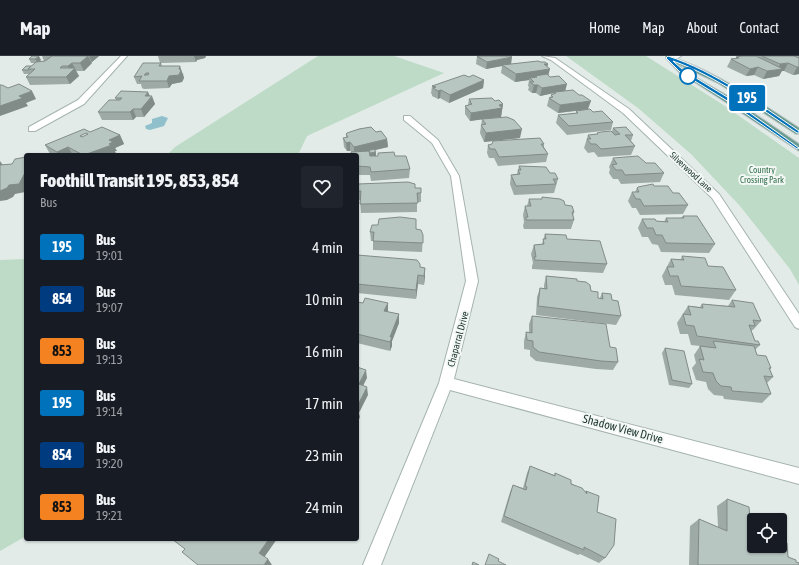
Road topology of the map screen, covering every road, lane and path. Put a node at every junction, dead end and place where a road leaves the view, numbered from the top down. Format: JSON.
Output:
{"nodes":[{"id":1,"x":124,"y":56,"type":"edge"},
{"id":2,"x":545,"y":56,"type":"edge"},
{"id":3,"x":678,"y":56,"type":"edge"},
{"id":4,"x":666,"y":57,"type":"edge"},
{"id":5,"x":407,"y":118,"type":"dead end"},
{"id":6,"x":32,"y":129,"type":"dead end"},
{"id":7,"x":799,"y":132,"type":"edge"},
{"id":8,"x":799,"y":148,"type":"edge"},
{"id":9,"x":799,"y":324,"type":"edge"},
{"id":10,"x":446,"y":382,"type":"junction"},
{"id":11,"x":799,"y":476,"type":"edge"},
{"id":12,"x":372,"y":565,"type":"edge"}],
"edges":[{"from":1,"to":6,"type":"street"},
{"from":2,"to":9,"type":"street","name":"Silverwood Lane"},
{"from":3,"to":4,"type":"street"},
{"from":4,"to":7,"type":"main road"},
{"from":4,"to":8,"type":"main road"},
{"from":5,"to":10,"type":"street","name":"Chaparral Drive"},
{"from":10,"to":11,"type":"street","name":"Shadow View Drive"},
{"from":10,"to":12,"type":"street","name":"Chaparral Drive"}]}
